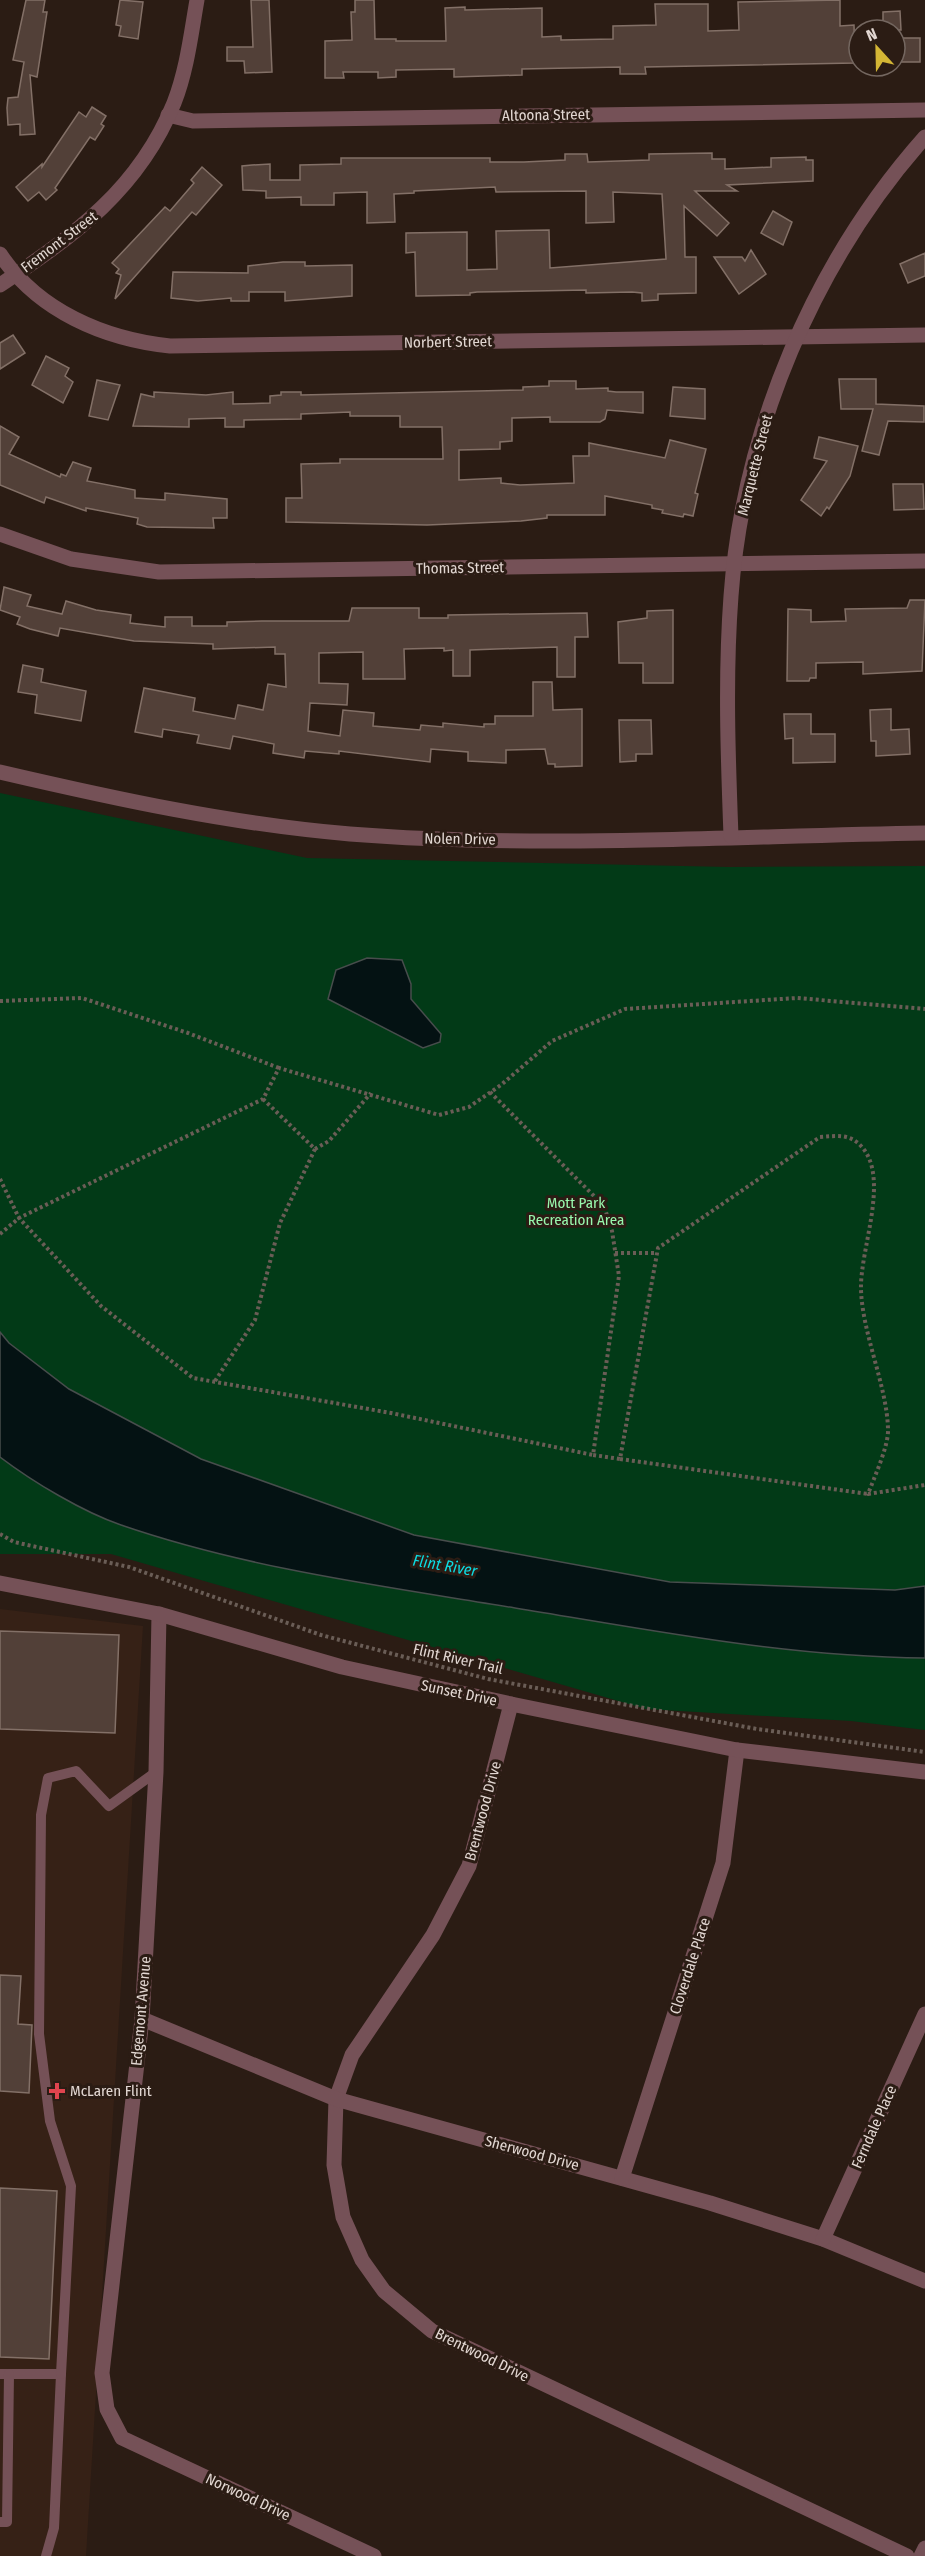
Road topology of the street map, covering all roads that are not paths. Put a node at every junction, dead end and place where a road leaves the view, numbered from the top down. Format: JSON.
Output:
{"nodes":[{"id":1,"x":197,"y":0,"type":"edge"},
{"id":2,"x":925,"y":110,"type":"edge"},
{"id":3,"x":168,"y":115,"type":"junction"},
{"id":4,"x":925,"y":137,"type":"edge"},
{"id":5,"x":0,"y":254,"type":"edge"},
{"id":6,"x":16,"y":274,"type":"junction"},
{"id":7,"x":0,"y":285,"type":"edge"},
{"id":8,"x":925,"y":335,"type":"edge"},
{"id":9,"x":799,"y":337,"type":"junction"},
{"id":10,"x":0,"y":534,"type":"edge"},
{"id":11,"x":925,"y":561,"type":"edge"},
{"id":12,"x":734,"y":564,"type":"junction"},
{"id":13,"x":0,"y":772,"type":"edge"},
{"id":14,"x":925,"y":833,"type":"edge"},
{"id":15,"x":731,"y":836,"type":"junction"},
{"id":16,"x":0,"y":1582,"type":"edge"},
{"id":17,"x":159,"y":1614,"type":"junction"},
{"id":18,"x":511,"y":1704,"type":"junction"},
{"id":19,"x":737,"y":1750,"type":"junction"},
{"id":20,"x":156,"y":1772,"type":"junction"},
{"id":21,"x":925,"y":1772,"type":"edge"},
{"id":22,"x":925,"y":2014,"type":"edge"},
{"id":23,"x":142,"y":2019,"type":"junction"},
{"id":24,"x":336,"y":2098,"type":"junction"},
{"id":25,"x":622,"y":2178,"type":"junction"},
{"id":26,"x":823,"y":2239,"type":"junction"},
{"id":27,"x":925,"y":2281,"type":"edge"},
{"id":28,"x":5,"y":2374,"type":"edge"},
{"id":29,"x":62,"y":2374,"type":"junction"},
{"id":30,"x":4,"y":2420,"type":"edge"},
{"id":31,"x":122,"y":2438,"type":"joint"},
{"id":32,"x":0,"y":2522,"type":"edge"},
{"id":33,"x":925,"y":2548,"type":"edge"},
{"id":34,"x":46,"y":2556,"type":"edge"},
{"id":35,"x":374,"y":2556,"type":"edge"},
{"id":36,"x":907,"y":2556,"type":"edge"},
{"id":37,"x":921,"y":2556,"type":"edge"}],
"edges":[{"from":1,"to":3,"type":"street","name":"Fremont Street"},
{"from":2,"to":3,"type":"street","name":"Altoona Street"},
{"from":3,"to":6,"type":"street","name":"Fremont Street"},
{"from":4,"to":9,"type":"street","name":"Marquette Street"},
{"from":5,"to":6,"type":"street","name":"Norbert Street"},
{"from":6,"to":7,"type":"street","name":"Fremont Street"},
{"from":6,"to":9,"type":"street","name":"Norbert Street"},
{"from":8,"to":9,"type":"street","name":"Norbert Street"},
{"from":9,"to":12,"type":"street","name":"Marquette Street"},
{"from":10,"to":12,"type":"street","name":"Thomas Street"},
{"from":11,"to":12,"type":"street","name":"Thomas Street"},
{"from":12,"to":15,"type":"street","name":"Marquette Street"},
{"from":13,"to":15,"type":"street","name":"Nolen Drive"},
{"from":14,"to":15,"type":"street","name":"Nolen Drive"},
{"from":16,"to":17,"type":"street","name":"Sunset Drive"},
{"from":17,"to":18,"type":"street","name":"Sunset Drive"},
{"from":17,"to":20,"type":"street","name":"Edgemont Avenue"},
{"from":18,"to":19,"type":"street","name":"Sunset Drive"},
{"from":18,"to":24,"type":"street","name":"Brentwood Drive"},
{"from":19,"to":21,"type":"street","name":"Sunset Drive"},
{"from":19,"to":25,"type":"street","name":"Cloverdale Place"},
{"from":20,"to":23,"type":"street","name":"Edgemont Avenue"},
{"from":20,"to":29,"type":"lane"},
{"from":22,"to":26,"type":"street","name":"Ferndale Place"},
{"from":23,"to":24,"type":"street","name":"Sherwood Drive"},
{"from":23,"to":31,"type":"street","name":"Edgemont Avenue"},
{"from":24,"to":25,"type":"street","name":"Sherwood Drive"},
{"from":24,"to":36,"type":"street","name":"Brentwood Drive"},
{"from":25,"to":26,"type":"street","name":"Sherwood Drive"},
{"from":26,"to":27,"type":"street","name":"Sherwood Drive"},
{"from":28,"to":29,"type":"lane"},
{"from":28,"to":30,"type":"lane"},
{"from":29,"to":34,"type":"lane"},
{"from":30,"to":32,"type":"lane"},
{"from":31,"to":35,"type":"street","name":"Norwood Drive"},
{"from":33,"to":37,"type":"street"}]}
